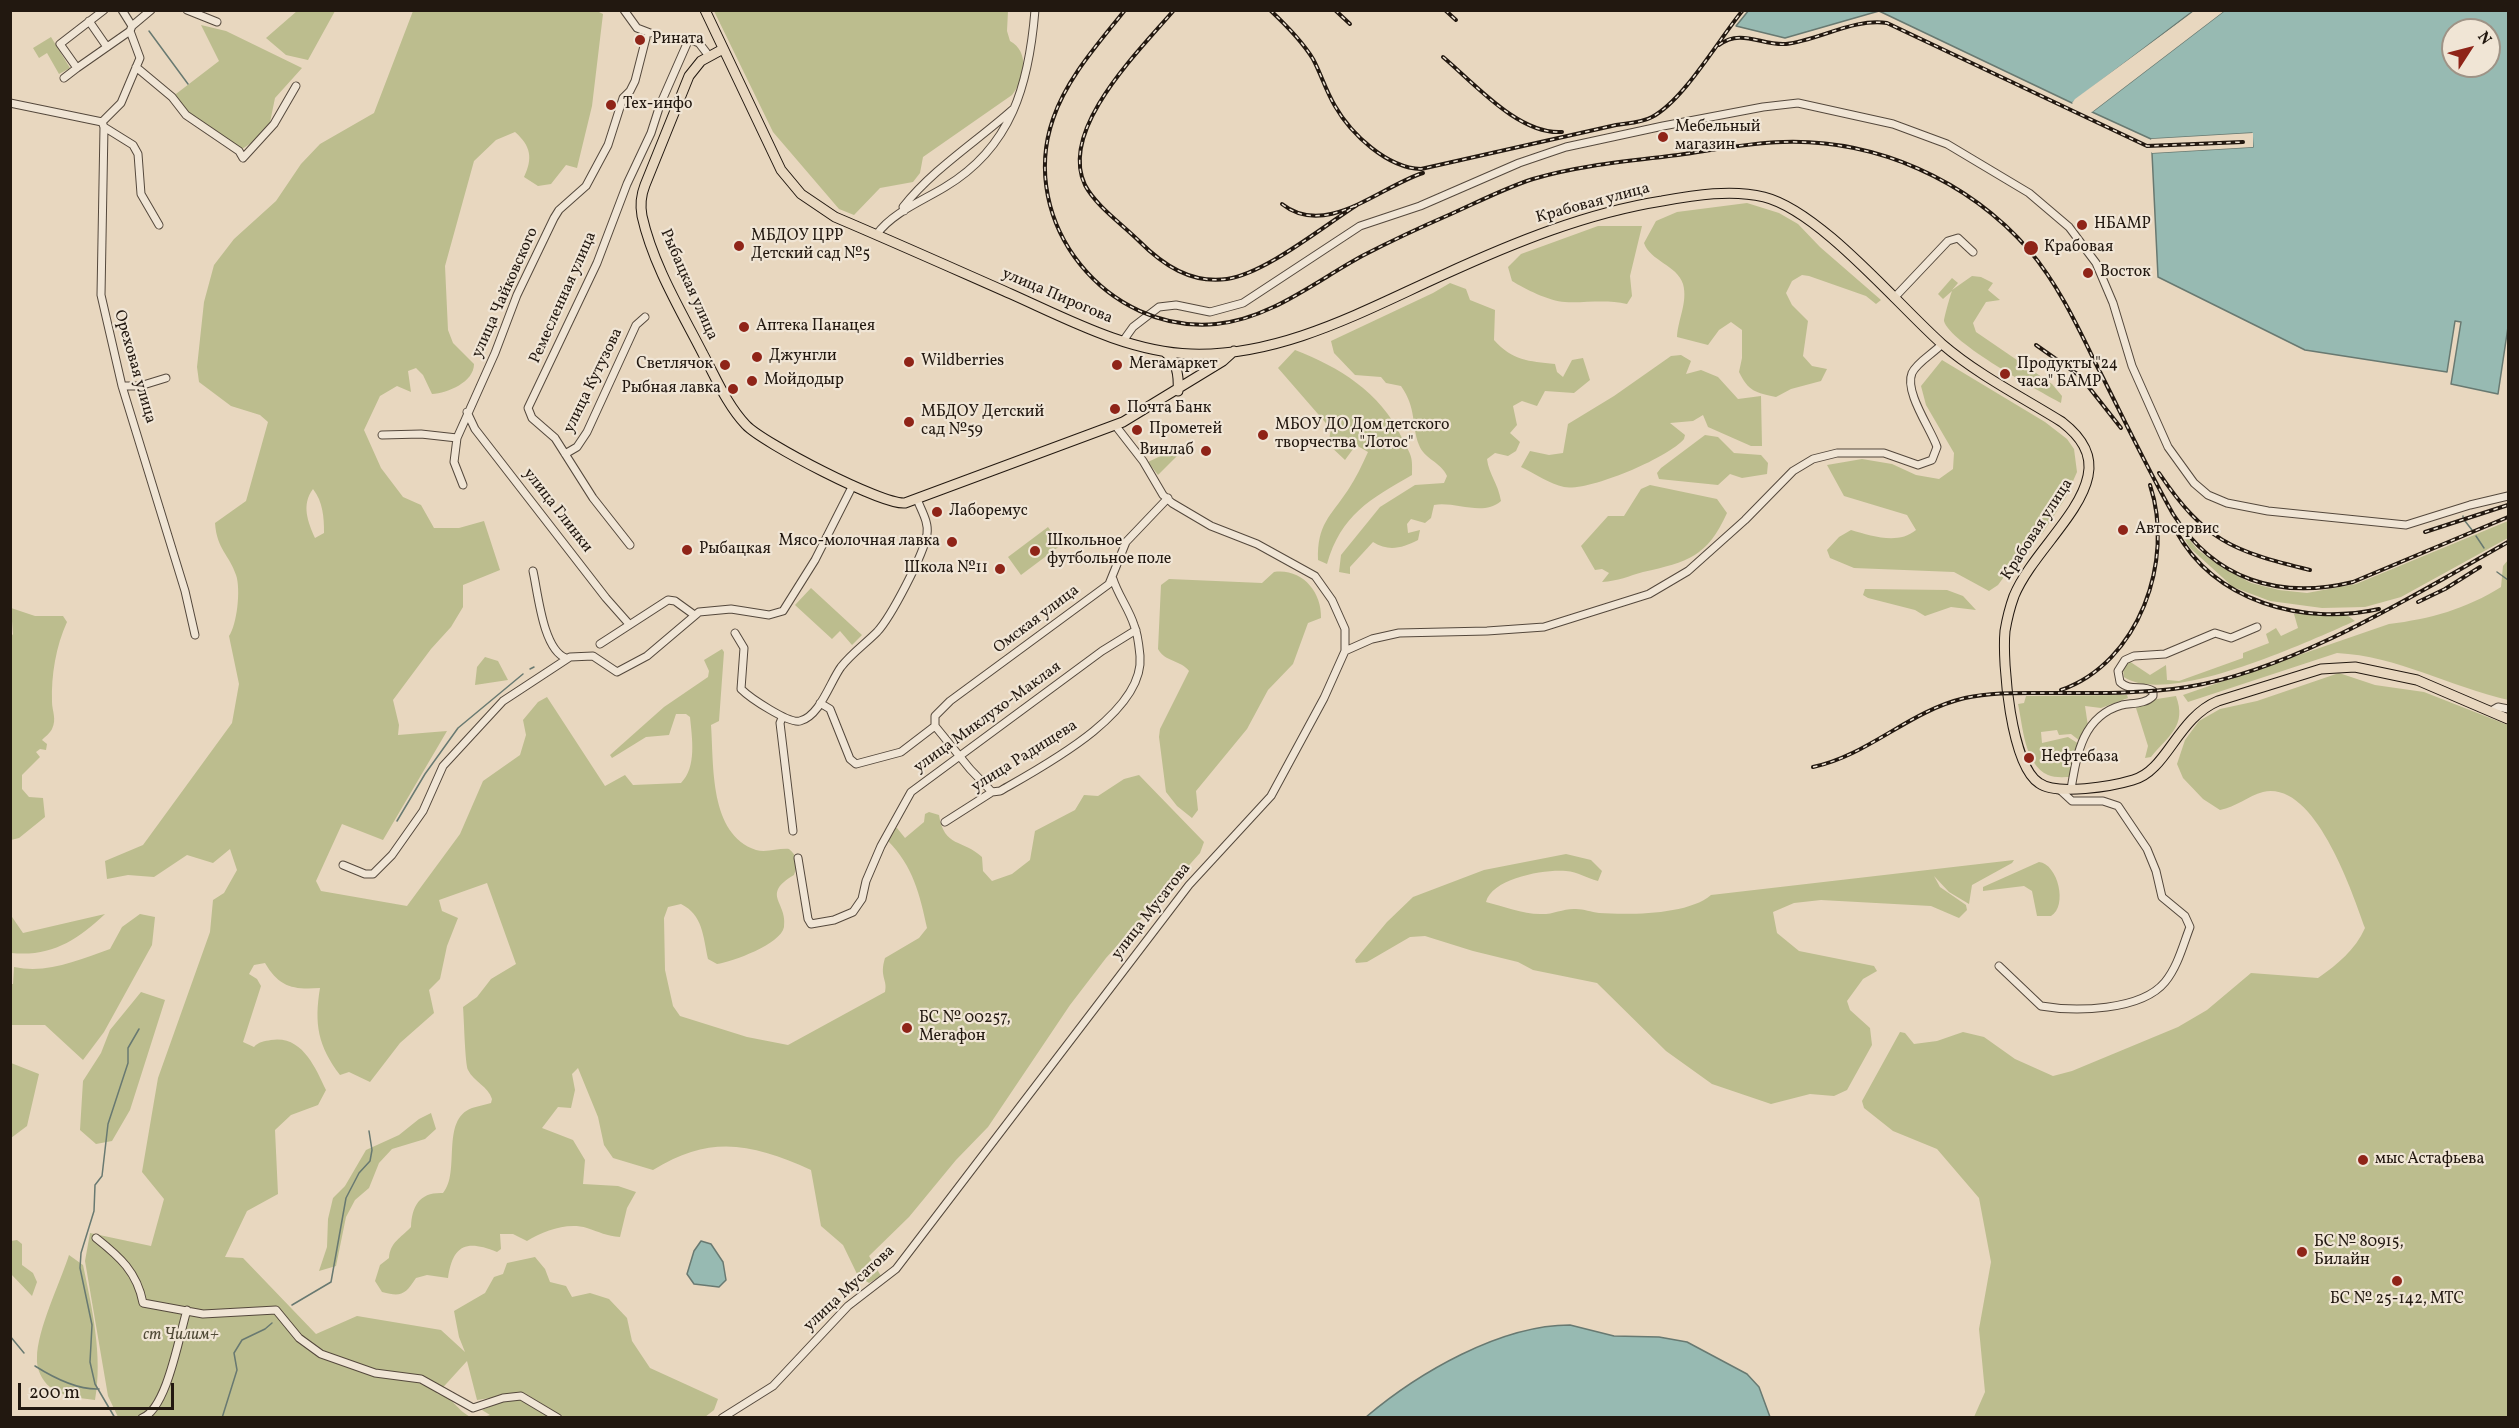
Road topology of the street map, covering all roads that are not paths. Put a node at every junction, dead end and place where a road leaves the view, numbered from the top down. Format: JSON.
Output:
{"nodes":[{"id":1,"x":104,"y":10,"type":"edge"},
{"id":2,"x":122,"y":10,"type":"edge"},
{"id":3,"x":151,"y":10,"type":"edge"},
{"id":4,"x":624,"y":10,"type":"edge"},
{"id":5,"x":705,"y":10,"type":"edge"},
{"id":6,"x":1035,"y":10,"type":"edge"},
{"id":7,"x":188,"y":11,"type":"edge"},
{"id":8,"x":89,"y":21,"type":"junction"},
{"id":9,"x":217,"y":22,"type":"dead end"},
{"id":10,"x":131,"y":28,"type":"junction"},
{"id":11,"x":107,"y":47,"type":"junction"},
{"id":12,"x":723,"y":49,"type":"junction"},
{"id":13,"x":709,"y":56,"type":"junction"},
{"id":14,"x":136,"y":67,"type":"junction"},
{"id":15,"x":77,"y":68,"type":"junction"},
{"id":16,"x":64,"y":78,"type":"dead end"},
{"id":17,"x":296,"y":86,"type":"dead end"},
{"id":18,"x":10,"y":103,"type":"edge"},
{"id":19,"x":1016,"y":107,"type":"junction"},
{"id":20,"x":103,"y":124,"type":"junction"},
{"id":21,"x":904,"y":211,"type":"junction"},
{"id":22,"x":159,"y":225,"type":"dead end"},
{"id":23,"x":877,"y":234,"type":"junction"},
{"id":24,"x":1973,"y":252,"type":"dead end"},
{"id":25,"x":1894,"y":298,"type":"junction"},
{"id":26,"x":645,"y":317,"type":"dead end"},
{"id":27,"x":1122,"y":341,"type":"junction"},
{"id":28,"x":1942,"y":344,"type":"junction"},
{"id":29,"x":1234,"y":351,"type":"junction"},
{"id":30,"x":1166,"y":353,"type":"junction"},
{"id":31,"x":166,"y":378,"type":"dead end"},
{"id":32,"x":122,"y":386,"type":"junction"},
{"id":33,"x":1178,"y":391,"type":"junction"},
{"id":34,"x":467,"y":412,"type":"junction"},
{"id":35,"x":1115,"y":425,"type":"junction"},
{"id":36,"x":382,"y":435,"type":"dead end"},
{"id":37,"x":457,"y":438,"type":"junction"},
{"id":38,"x":565,"y":454,"type":"junction"},
{"id":39,"x":462,"y":485,"type":"dead end"},
{"id":40,"x":853,"y":485,"type":"junction"},
{"id":41,"x":2508,"y":496,"type":"edge"},
{"id":42,"x":1168,"y":498,"type":"junction"},
{"id":43,"x":917,"y":499,"type":"junction"},
{"id":44,"x":630,"y":546,"type":"dead end"},
{"id":45,"x":533,"y":571,"type":"dead end"},
{"id":46,"x":1113,"y":579,"type":"junction"},
{"id":47,"x":693,"y":614,"type":"junction"},
{"id":48,"x":629,"y":624,"type":"junction"},
{"id":49,"x":2257,"y":627,"type":"dead end"},
{"id":50,"x":1136,"y":630,"type":"junction"},
{"id":51,"x":735,"y":633,"type":"dead end"},
{"id":52,"x":195,"y":635,"type":"dead end"},
{"id":53,"x":600,"y":644,"type":"dead end"},
{"id":54,"x":1345,"y":651,"type":"junction"},
{"id":55,"x":566,"y":658,"type":"junction"},
{"id":56,"x":820,"y":702,"type":"junction"},
{"id":57,"x":2508,"y":709,"type":"edge"},
{"id":58,"x":2491,"y":711,"type":"junction"},
{"id":59,"x":782,"y":718,"type":"junction"},
{"id":60,"x":2508,"y":719,"type":"edge"},
{"id":61,"x":935,"y":726,"type":"junction"},
{"id":62,"x":959,"y":756,"type":"junction"},
{"id":63,"x":2059,"y":789,"type":"junction"},
{"id":64,"x":2071,"y":789,"type":"junction"},
{"id":65,"x":992,"y":792,"type":"junction"},
{"id":66,"x":945,"y":822,"type":"dead end"},
{"id":67,"x":793,"y":831,"type":"dead end"},
{"id":68,"x":798,"y":858,"type":"dead end"},
{"id":69,"x":343,"y":865,"type":"dead end"},
{"id":70,"x":1999,"y":966,"type":"dead end"},
{"id":71,"x":96,"y":1238,"type":"dead end"},
{"id":72,"x":187,"y":1310,"type":"junction"},
{"id":73,"x":142,"y":1418,"type":"edge"},
{"id":74,"x":558,"y":1418,"type":"edge"},
{"id":75,"x":722,"y":1418,"type":"edge"}],
"edges":[{"from":1,"to":8,"type":"street"},
{"from":2,"to":10,"type":"street"},
{"from":3,"to":10,"type":"street"},
{"from":4,"to":34,"type":"street","name":"улица Чайковского"},
{"from":5,"to":12,"type":"main road","name":"улица Пирогова"},
{"from":6,"to":19,"type":"street"},
{"from":7,"to":9,"type":"street"},
{"from":8,"to":11,"type":"street"},
{"from":8,"to":15,"type":"street"},
{"from":10,"to":11,"type":"street"},
{"from":10,"to":14,"type":"street"},
{"from":11,"to":15,"type":"street"},
{"from":12,"to":13,"type":"main road","name":"Рыбацкая улица"},
{"from":12,"to":23,"type":"main road","name":"улица Пирогова"},
{"from":13,"to":38,"type":"street","name":"Ремесленная улица"},
{"from":13,"to":40,"type":"main road","name":"Рыбацкая улица"},
{"from":14,"to":17,"type":"street"},
{"from":14,"to":20,"type":"street"},
{"from":15,"to":16,"type":"street"},
{"from":18,"to":20,"type":"street"},
{"from":19,"to":21,"type":"street"},
{"from":19,"to":21,"type":"street"},
{"from":20,"to":22,"type":"street"},
{"from":20,"to":32,"type":"street","name":"Ореховая улица"},
{"from":21,"to":23,"type":"street"},
{"from":23,"to":27,"type":"main road","name":"улица Пирогова"},
{"from":24,"to":25,"type":"street"},
{"from":25,"to":28,"type":"main road","name":"Крабовая улица"},
{"from":25,"to":29,"type":"main road","name":"Крабовая улица"},
{"from":26,"to":38,"type":"street","name":"улица Кутузова"},
{"from":27,"to":30,"type":"main road","name":"улица Пирогова"},
{"from":27,"to":41,"type":"street"},
{"from":28,"to":54,"type":"street"},
{"from":28,"to":63,"type":"main road","name":"Крабовая улица"},
{"from":29,"to":30,"type":"main road","name":"улица Пирогова"},
{"from":29,"to":33,"type":"main road","name":"Рыбацкая улица"},
{"from":30,"to":33,"type":"main road"},
{"from":31,"to":32,"type":"street"},
{"from":32,"to":52,"type":"street","name":"Ореховая улица"},
{"from":33,"to":35,"type":"main road","name":"Рыбацкая улица"},
{"from":34,"to":37,"type":"street","name":"улица Чайковского"},
{"from":34,"to":48,"type":"street","name":"улица Глинки"},
{"from":35,"to":42,"type":"street"},
{"from":35,"to":43,"type":"main road","name":"Рыбацкая улица"},
{"from":36,"to":37,"type":"street"},
{"from":37,"to":39,"type":"street","name":"улица Чайковского"},
{"from":38,"to":44,"type":"street","name":"Ремесленная улица"},
{"from":40,"to":43,"type":"main road","name":"Рыбацкая улица"},
{"from":40,"to":47,"type":"street"},
{"from":42,"to":46,"type":"street"},
{"from":42,"to":54,"type":"street"},
{"from":43,"to":56,"type":"street"},
{"from":45,"to":55,"type":"street"},
{"from":46,"to":50,"type":"street","name":"улица Радищева"},
{"from":46,"to":61,"type":"street","name":"Омская улица"},
{"from":47,"to":48,"type":"street"},
{"from":47,"to":55,"type":"street"},
{"from":48,"to":53,"type":"street"},
{"from":49,"to":64,"type":"street"},
{"from":50,"to":62,"type":"street","name":"улица Миклухо-Маклая"},
{"from":50,"to":65,"type":"street","name":"улица Радищева"},
{"from":51,"to":59,"type":"street"},
{"from":54,"to":75,"type":"street","name":"улица Мусатова"},
{"from":55,"to":69,"type":"street"},
{"from":56,"to":59,"type":"street"},
{"from":56,"to":61,"type":"street"},
{"from":57,"to":58,"type":"street"},
{"from":58,"to":60,"type":"main road","name":"Крабовая улица"},
{"from":58,"to":64,"type":"main road","name":"Крабовая улица"},
{"from":59,"to":67,"type":"street"},
{"from":61,"to":62,"type":"street"},
{"from":62,"to":65,"type":"street"},
{"from":62,"to":68,"type":"street","name":"улица Миклухо-Маклая"},
{"from":63,"to":64,"type":"main road","name":"Крабовая улица"},
{"from":63,"to":70,"type":"street"},
{"from":65,"to":66,"type":"street","name":"улица Радищева"},
{"from":71,"to":72,"type":"street"},
{"from":72,"to":73,"type":"street"},
{"from":72,"to":74,"type":"street"}]}
